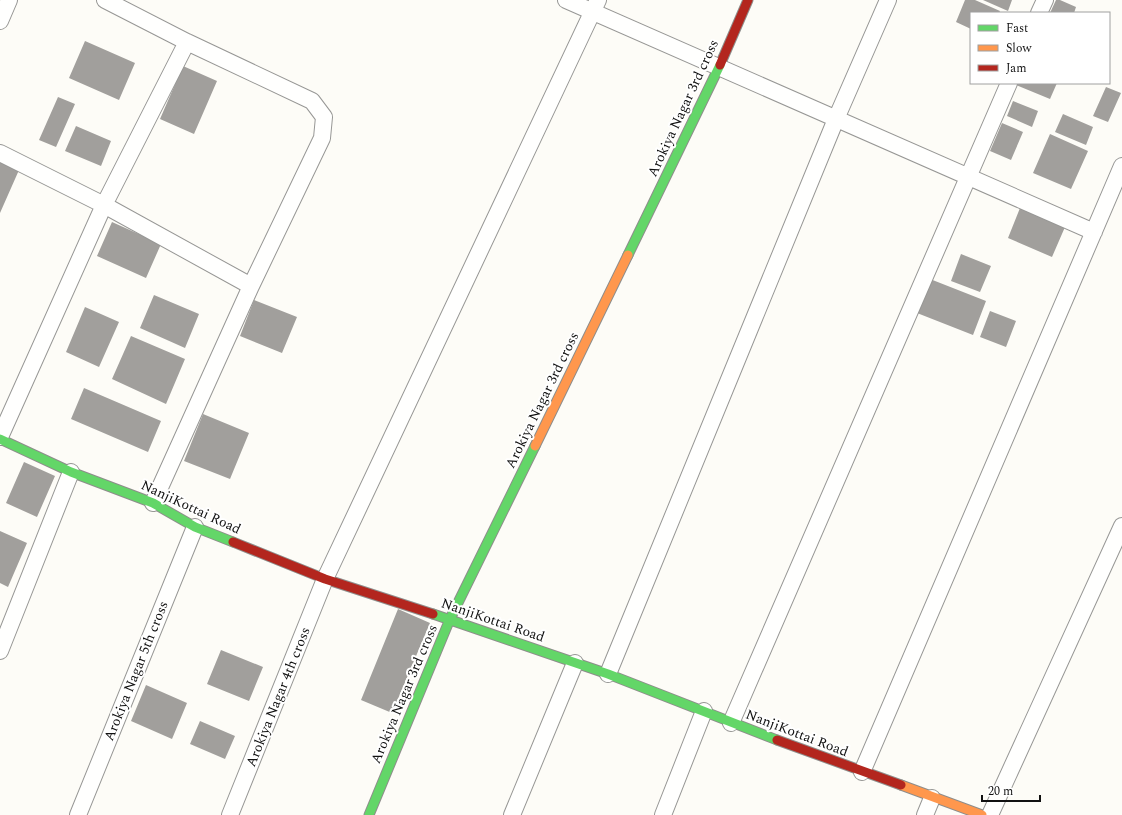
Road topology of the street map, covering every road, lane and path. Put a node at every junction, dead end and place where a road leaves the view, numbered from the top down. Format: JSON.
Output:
{"nodes":[{"id":1,"x":9,"y":0,"type":"edge"},
{"id":2,"x":105,"y":0,"type":"edge"},
{"id":3,"x":566,"y":0,"type":"edge"},
{"id":4,"x":748,"y":0,"type":"edge"},
{"id":5,"x":888,"y":0,"type":"edge"},
{"id":6,"x":1045,"y":0,"type":"edge"},
{"id":7,"x":596,"y":6,"type":"edge"},
{"id":8,"x":1039,"y":12,"type":"edge"},
{"id":9,"x":0,"y":20,"type":"edge"},
{"id":10,"x":187,"y":42,"type":"junction"},
{"id":11,"x":719,"y":68,"type":"junction"},
{"id":12,"x":1009,"y":84,"type":"edge"},
{"id":13,"x":836,"y":119,"type":"junction"},
{"id":14,"x":0,"y":153,"type":"edge"},
{"id":15,"x":1122,"y":166,"type":"edge"},
{"id":16,"x":968,"y":177,"type":"junction"},
{"id":17,"x":104,"y":206,"type":"junction"},
{"id":18,"x":1094,"y":232,"type":"junction"},
{"id":19,"x":250,"y":286,"type":"junction"},
{"id":20,"x":0,"y":438,"type":"edge"},
{"id":21,"x":72,"y":472,"type":"junction"},
{"id":22,"x":153,"y":503,"type":"junction"},
{"id":23,"x":1122,"y":526,"type":"edge"},
{"id":24,"x":195,"y":527,"type":"junction"},
{"id":25,"x":325,"y":579,"type":"junction"},
{"id":26,"x":450,"y":619,"type":"junction"},
{"id":27,"x":0,"y":651,"type":"edge"},
{"id":28,"x":575,"y":663,"type":"junction"},
{"id":29,"x":608,"y":674,"type":"junction"},
{"id":30,"x":704,"y":711,"type":"junction"},
{"id":31,"x":731,"y":723,"type":"junction"},
{"id":32,"x":862,"y":772,"type":"junction"},
{"id":33,"x":932,"y":798,"type":"junction"},
{"id":34,"x":78,"y":815,"type":"edge"},
{"id":35,"x":230,"y":815,"type":"edge"},
{"id":36,"x":369,"y":815,"type":"edge"},
{"id":37,"x":512,"y":815,"type":"edge"},
{"id":38,"x":663,"y":815,"type":"edge"},
{"id":39,"x":925,"y":815,"type":"edge"},
{"id":40,"x":982,"y":815,"type":"edge"},
{"id":41,"x":990,"y":815,"type":"edge"}],
"edges":[{"from":1,"to":9,"type":"street"},
{"from":2,"to":10,"type":"street"},
{"from":3,"to":7,"type":"street"},
{"from":4,"to":11,"type":"main road","name":"Arokiya Nagar 3rd cross"},
{"from":5,"to":13,"type":"street"},
{"from":6,"to":8,"type":"street"},
{"from":7,"to":11,"type":"street"},
{"from":7,"to":25,"type":"street","name":"Arokiya Nagar 4th cross"},
{"from":10,"to":17,"type":"street"},
{"from":10,"to":19,"type":"street"},
{"from":11,"to":13,"type":"street"},
{"from":11,"to":26,"type":"main road","name":"Arokiya Nagar 3rd cross"},
{"from":12,"to":16,"type":"street"},
{"from":13,"to":16,"type":"street"},
{"from":13,"to":29,"type":"street"},
{"from":14,"to":17,"type":"street"},
{"from":15,"to":18,"type":"street"},
{"from":16,"to":18,"type":"street"},
{"from":16,"to":31,"type":"street"},
{"from":17,"to":19,"type":"street"},
{"from":17,"to":20,"type":"street"},
{"from":18,"to":32,"type":"street"},
{"from":19,"to":22,"type":"street"},
{"from":20,"to":21,"type":"main road","name":"NanjiKottai Road"},
{"from":21,"to":22,"type":"main road","name":"NanjiKottai Road"},
{"from":21,"to":27,"type":"street"},
{"from":22,"to":24,"type":"main road","name":"NanjiKottai Road"},
{"from":23,"to":41,"type":"street"},
{"from":24,"to":25,"type":"main road","name":"NanjiKottai Road"},
{"from":24,"to":34,"type":"street","name":"Arokiya Nagar 5th cross"},
{"from":25,"to":26,"type":"main road","name":"NanjiKottai Road"},
{"from":25,"to":35,"type":"street","name":"Arokiya Nagar 4th cross"},
{"from":26,"to":28,"type":"main road","name":"NanjiKottai Road"},
{"from":26,"to":36,"type":"main road","name":"Arokiya Nagar 3rd cross"},
{"from":28,"to":29,"type":"main road","name":"NanjiKottai Road"},
{"from":28,"to":37,"type":"street"},
{"from":29,"to":30,"type":"main road","name":"NanjiKottai Road"},
{"from":30,"to":31,"type":"main road","name":"NanjiKottai Road"},
{"from":30,"to":38,"type":"street"},
{"from":31,"to":32,"type":"main road","name":"NanjiKottai Road"},
{"from":32,"to":33,"type":"main road","name":"NanjiKottai Road"},
{"from":33,"to":39,"type":"street"},
{"from":33,"to":40,"type":"main road","name":"NanjiKottai Road"}]}
